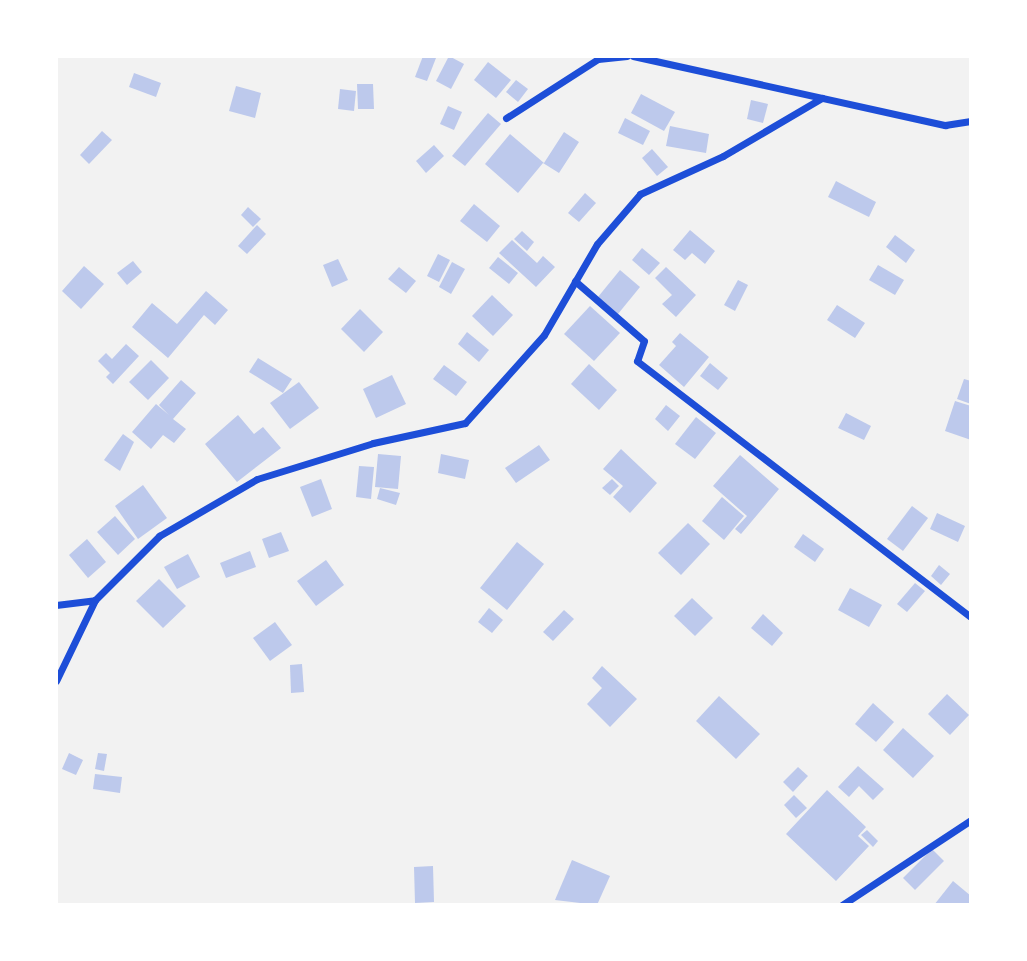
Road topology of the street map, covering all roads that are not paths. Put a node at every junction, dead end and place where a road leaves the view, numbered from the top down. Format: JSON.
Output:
{"nodes":[{"id":1,"x":627,"y":56,"type":"edge"},
{"id":2,"x":634,"y":56,"type":"edge"},
{"id":3,"x":822,"y":98,"type":"junction"},
{"id":4,"x":506,"y":118,"type":"dead end"},
{"id":5,"x":971,"y":121,"type":"edge"},
{"id":6,"x":575,"y":281,"type":"junction"},
{"id":7,"x":95,"y":600,"type":"junction"},
{"id":8,"x":56,"y":605,"type":"edge"},
{"id":9,"x":971,"y":617,"type":"edge"},
{"id":10,"x":56,"y":681,"type":"edge"},
{"id":11,"x":971,"y":820,"type":"edge"},
{"id":12,"x":842,"y":905,"type":"edge"}],
"edges":[{"from":1,"to":4,"type":"street"},
{"from":2,"to":3,"type":"street"},
{"from":3,"to":5,"type":"street"},
{"from":3,"to":6,"type":"street"},
{"from":6,"to":7,"type":"street"},
{"from":6,"to":9,"type":"street"},
{"from":7,"to":8,"type":"street"},
{"from":7,"to":10,"type":"street"},
{"from":11,"to":12,"type":"street"}]}
